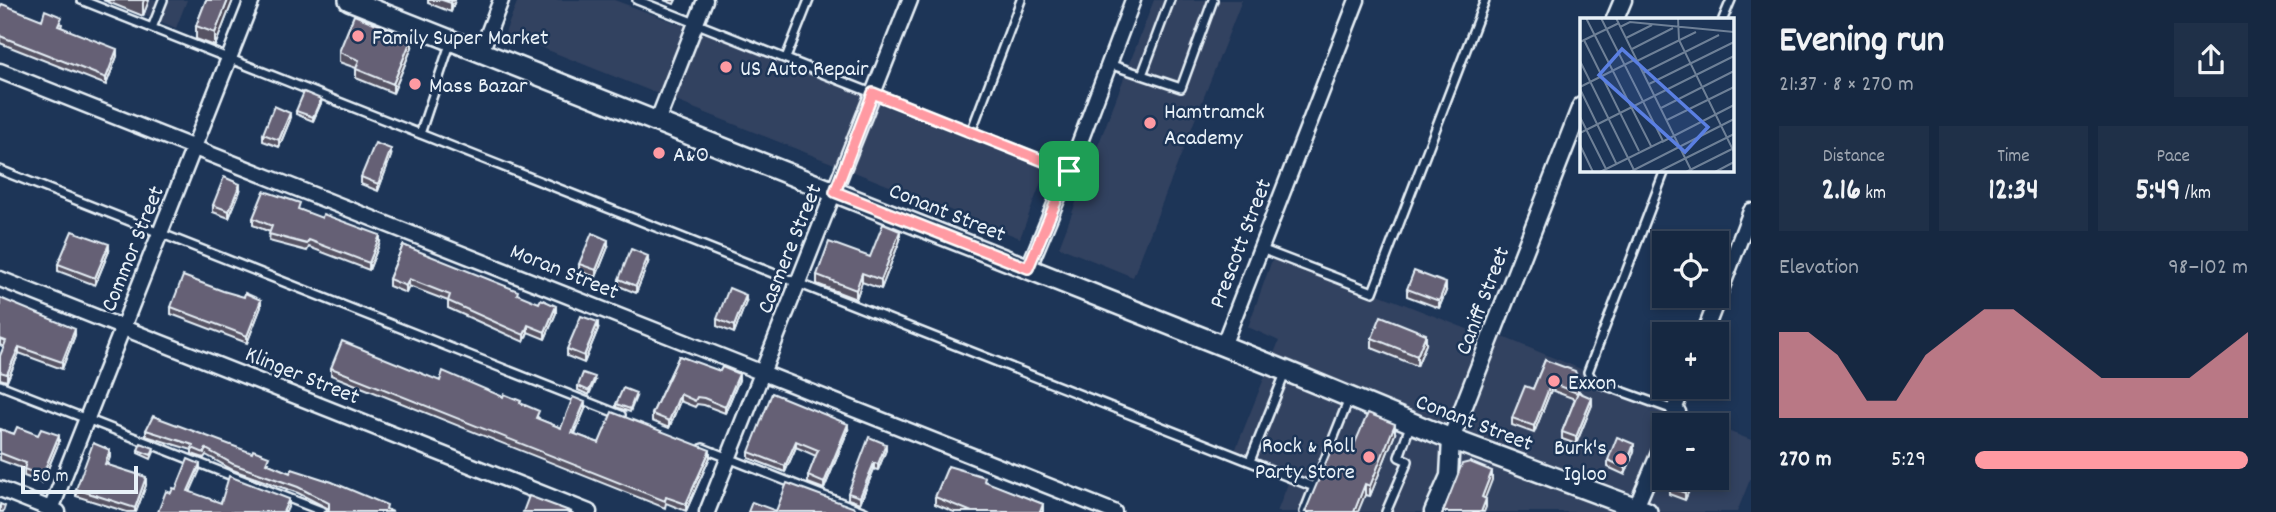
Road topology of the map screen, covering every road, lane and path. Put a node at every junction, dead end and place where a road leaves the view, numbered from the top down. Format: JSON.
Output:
{"nodes":[{"id":1,"x":81,"y":0,"type":"edge"},
{"id":2,"x":163,"y":0,"type":"edge"},
{"id":3,"x":252,"y":0,"type":"edge"},
{"id":4,"x":349,"y":0,"type":"edge"},
{"id":5,"x":501,"y":0,"type":"edge"},
{"id":6,"x":637,"y":0,"type":"edge"},
{"id":7,"x":705,"y":0,"type":"edge"},
{"id":8,"x":808,"y":0,"type":"edge"},
{"id":9,"x":910,"y":0,"type":"edge"},
{"id":10,"x":1021,"y":0,"type":"edge"},
{"id":11,"x":1133,"y":0,"type":"edge"},
{"id":12,"x":1170,"y":0,"type":"edge"},
{"id":13,"x":1213,"y":0,"type":"edge"},
{"id":14,"x":1357,"y":0,"type":"edge"},
{"id":15,"x":1485,"y":0,"type":"edge"},
{"id":16,"x":1623,"y":0,"type":"edge"},
{"id":17,"x":1731,"y":0,"type":"edge"},
{"id":18,"x":1615,"y":18,"type":"edge"},
{"id":19,"x":1723,"y":18,"type":"edge"},
{"id":20,"x":695,"y":24,"type":"junction"},
{"id":21,"x":152,"y":28,"type":"junction"},
{"id":22,"x":451,"y":40,"type":"junction"},
{"id":23,"x":481,"y":52,"type":"junction"},
{"id":24,"x":786,"y":58,"type":"junction"},
{"id":25,"x":229,"y":59,"type":"junction"},
{"id":26,"x":1109,"y":64,"type":"junction"},
{"id":27,"x":0,"y":71,"type":"edge"},
{"id":28,"x":1142,"y":75,"type":"junction"},
{"id":29,"x":873,"y":93,"type":"junction"},
{"id":30,"x":1580,"y":109,"type":"edge"},
{"id":31,"x":657,"y":122,"type":"junction"},
{"id":32,"x":971,"y":132,"type":"junction"},
{"id":33,"x":419,"y":134,"type":"junction"},
{"id":34,"x":195,"y":148,"type":"junction"},
{"id":35,"x":0,"y":170,"type":"edge"},
{"id":36,"x":1069,"y":171,"type":"junction"},
{"id":37,"x":1664,"y":172,"type":"edge"},
{"id":38,"x":835,"y":192,"type":"junction"},
{"id":39,"x":1751,"y":211,"type":"edge"},
{"id":40,"x":161,"y":233,"type":"junction"},
{"id":41,"x":1261,"y":249,"type":"junction"},
{"id":42,"x":1028,"y":268,"type":"junction"},
{"id":43,"x":0,"y":279,"type":"edge"},
{"id":44,"x":799,"y":283,"type":"junction"},
{"id":45,"x":1709,"y":322,"type":"edge"},
{"id":46,"x":124,"y":328,"type":"junction"},
{"id":47,"x":1223,"y":345,"type":"junction"},
{"id":48,"x":1286,"y":371,"type":"junction"},
{"id":49,"x":763,"y":373,"type":"junction"},
{"id":50,"x":0,"y":385,"type":"edge"},
{"id":51,"x":1350,"y":397,"type":"junction"},
{"id":52,"x":1679,"y":399,"type":"edge"},
{"id":53,"x":1674,"y":410,"type":"junction"},
{"id":54,"x":1677,"y":413,"type":"edge"},
{"id":55,"x":624,"y":417,"type":"edge"},
{"id":56,"x":88,"y":419,"type":"junction"},
{"id":57,"x":1412,"y":423,"type":"junction"},
{"id":58,"x":1451,"y":439,"type":"junction"},
{"id":59,"x":688,"y":442,"type":"edge"},
{"id":60,"x":729,"y":458,"type":"junction"},
{"id":61,"x":1250,"y":461,"type":"junction"},
{"id":62,"x":1652,"y":475,"type":"edge"},
{"id":63,"x":1314,"y":487,"type":"junction"},
{"id":64,"x":0,"y":489,"type":"edge"},
{"id":65,"x":53,"y":511,"type":"edge"},
{"id":66,"x":1639,"y":511,"type":"edge"},
{"id":67,"x":324,"y":512,"type":"edge"},
{"id":68,"x":589,"y":512,"type":"edge"},
{"id":69,"x":707,"y":512,"type":"edge"},
{"id":70,"x":865,"y":512,"type":"edge"},
{"id":71,"x":1114,"y":512,"type":"edge"},
{"id":72,"x":1304,"y":512,"type":"edge"},
{"id":73,"x":1386,"y":512,"type":"edge"},
{"id":74,"x":1433,"y":512,"type":"edge"}],
"edges":[{"from":1,"to":21,"type":"lane"},
{"from":2,"to":21,"type":"lane"},
{"from":3,"to":25,"type":"street","name":"Commor Street"},
{"from":4,"to":22,"type":"main road","name":"Conant Street"},
{"from":5,"to":23,"type":"street"},
{"from":6,"to":20,"type":"lane"},
{"from":7,"to":20,"type":"street"},
{"from":8,"to":24,"type":"lane"},
{"from":9,"to":29,"type":"street","name":"Casmere Street"},
{"from":10,"to":32,"type":"lane"},
{"from":11,"to":26,"type":"street"},
{"from":12,"to":28,"type":"lane"},
{"from":13,"to":28,"type":"lane"},
{"from":14,"to":41,"type":"street","name":"Prescott Street"},
{"from":15,"to":41,"type":"lane"},
{"from":16,"to":18,"type":"street"},
{"from":17,"to":19,"type":"lane"},
{"from":20,"to":24,"type":"lane"},
{"from":20,"to":31,"type":"street"},
{"from":21,"to":25,"type":"lane"},
{"from":22,"to":23,"type":"main road","name":"Conant Street"},
{"from":22,"to":33,"type":"lane"},
{"from":23,"to":31,"type":"main road","name":"Conant Street"},
{"from":24,"to":29,"type":"lane"},
{"from":25,"to":33,"type":"lane"},
{"from":25,"to":34,"type":"street","name":"Commor Street"},
{"from":26,"to":28,"type":"lane"},
{"from":26,"to":36,"type":"street"},
{"from":27,"to":34,"type":"street","name":"Moran Street"},
{"from":29,"to":32,"type":"lane"},
{"from":29,"to":38,"type":"street","name":"Casmere Street"},
{"from":30,"to":58,"type":"street","name":"Caniff Street"},
{"from":31,"to":38,"type":"main road","name":"Conant Street"},
{"from":32,"to":36,"type":"lane"},
{"from":33,"to":44,"type":"lane"},
{"from":34,"to":40,"type":"street","name":"Commor Street"},
{"from":34,"to":49,"type":"street","name":"Moran Street"},
{"from":35,"to":40,"type":"lane"},
{"from":36,"to":42,"type":"street"},
{"from":37,"to":53,"type":"lane"},
{"from":38,"to":42,"type":"main road","name":"Conant Street"},
{"from":38,"to":44,"type":"street","name":"Casmere Street"},
{"from":39,"to":45,"type":"street"},
{"from":40,"to":46,"type":"street","name":"Commor Street"},
{"from":40,"to":55,"type":"lane"},
{"from":41,"to":47,"type":"street","name":"Prescott Street"},
{"from":42,"to":47,"type":"main road","name":"Conant Street"},
{"from":43,"to":46,"type":"street","name":"Klinger Street"},
{"from":44,"to":49,"type":"street","name":"Casmere Street"},
{"from":44,"to":61,"type":"lane"},
{"from":46,"to":56,"type":"street","name":"Commor Street"},
{"from":46,"to":68,"type":"street","name":"Klinger Street"},
{"from":47,"to":48,"type":"main road","name":"Conant Street"},
{"from":48,"to":51,"type":"main road","name":"Conant Street"},
{"from":48,"to":61,"type":"lane"},
{"from":49,"to":60,"type":"street","name":"Casmere Street"},
{"from":49,"to":71,"type":"street","name":"Moran Street"},
{"from":50,"to":56,"type":"lane"},
{"from":51,"to":57,"type":"main road","name":"Conant Street"},
{"from":51,"to":63,"type":"lane"},
{"from":52,"to":53,"type":"street"},
{"from":53,"to":54,"type":"street"},
{"from":56,"to":65,"type":"street","name":"Commor Street"},
{"from":56,"to":67,"type":"lane"},
{"from":57,"to":58,"type":"main road","name":"Conant Street"},
{"from":57,"to":73,"type":"lane"},
{"from":58,"to":66,"type":"main road","name":"Conant Street"},
{"from":58,"to":74,"type":"street","name":"Caniff Street"},
{"from":59,"to":60,"type":"lane"},
{"from":60,"to":69,"type":"street","name":"Casmere Street"},
{"from":60,"to":70,"type":"lane"},
{"from":61,"to":63,"type":"lane"},
{"from":62,"to":66,"type":"street"},
{"from":63,"to":72,"type":"lane"},
{"from":64,"to":65,"type":"street"}]}
